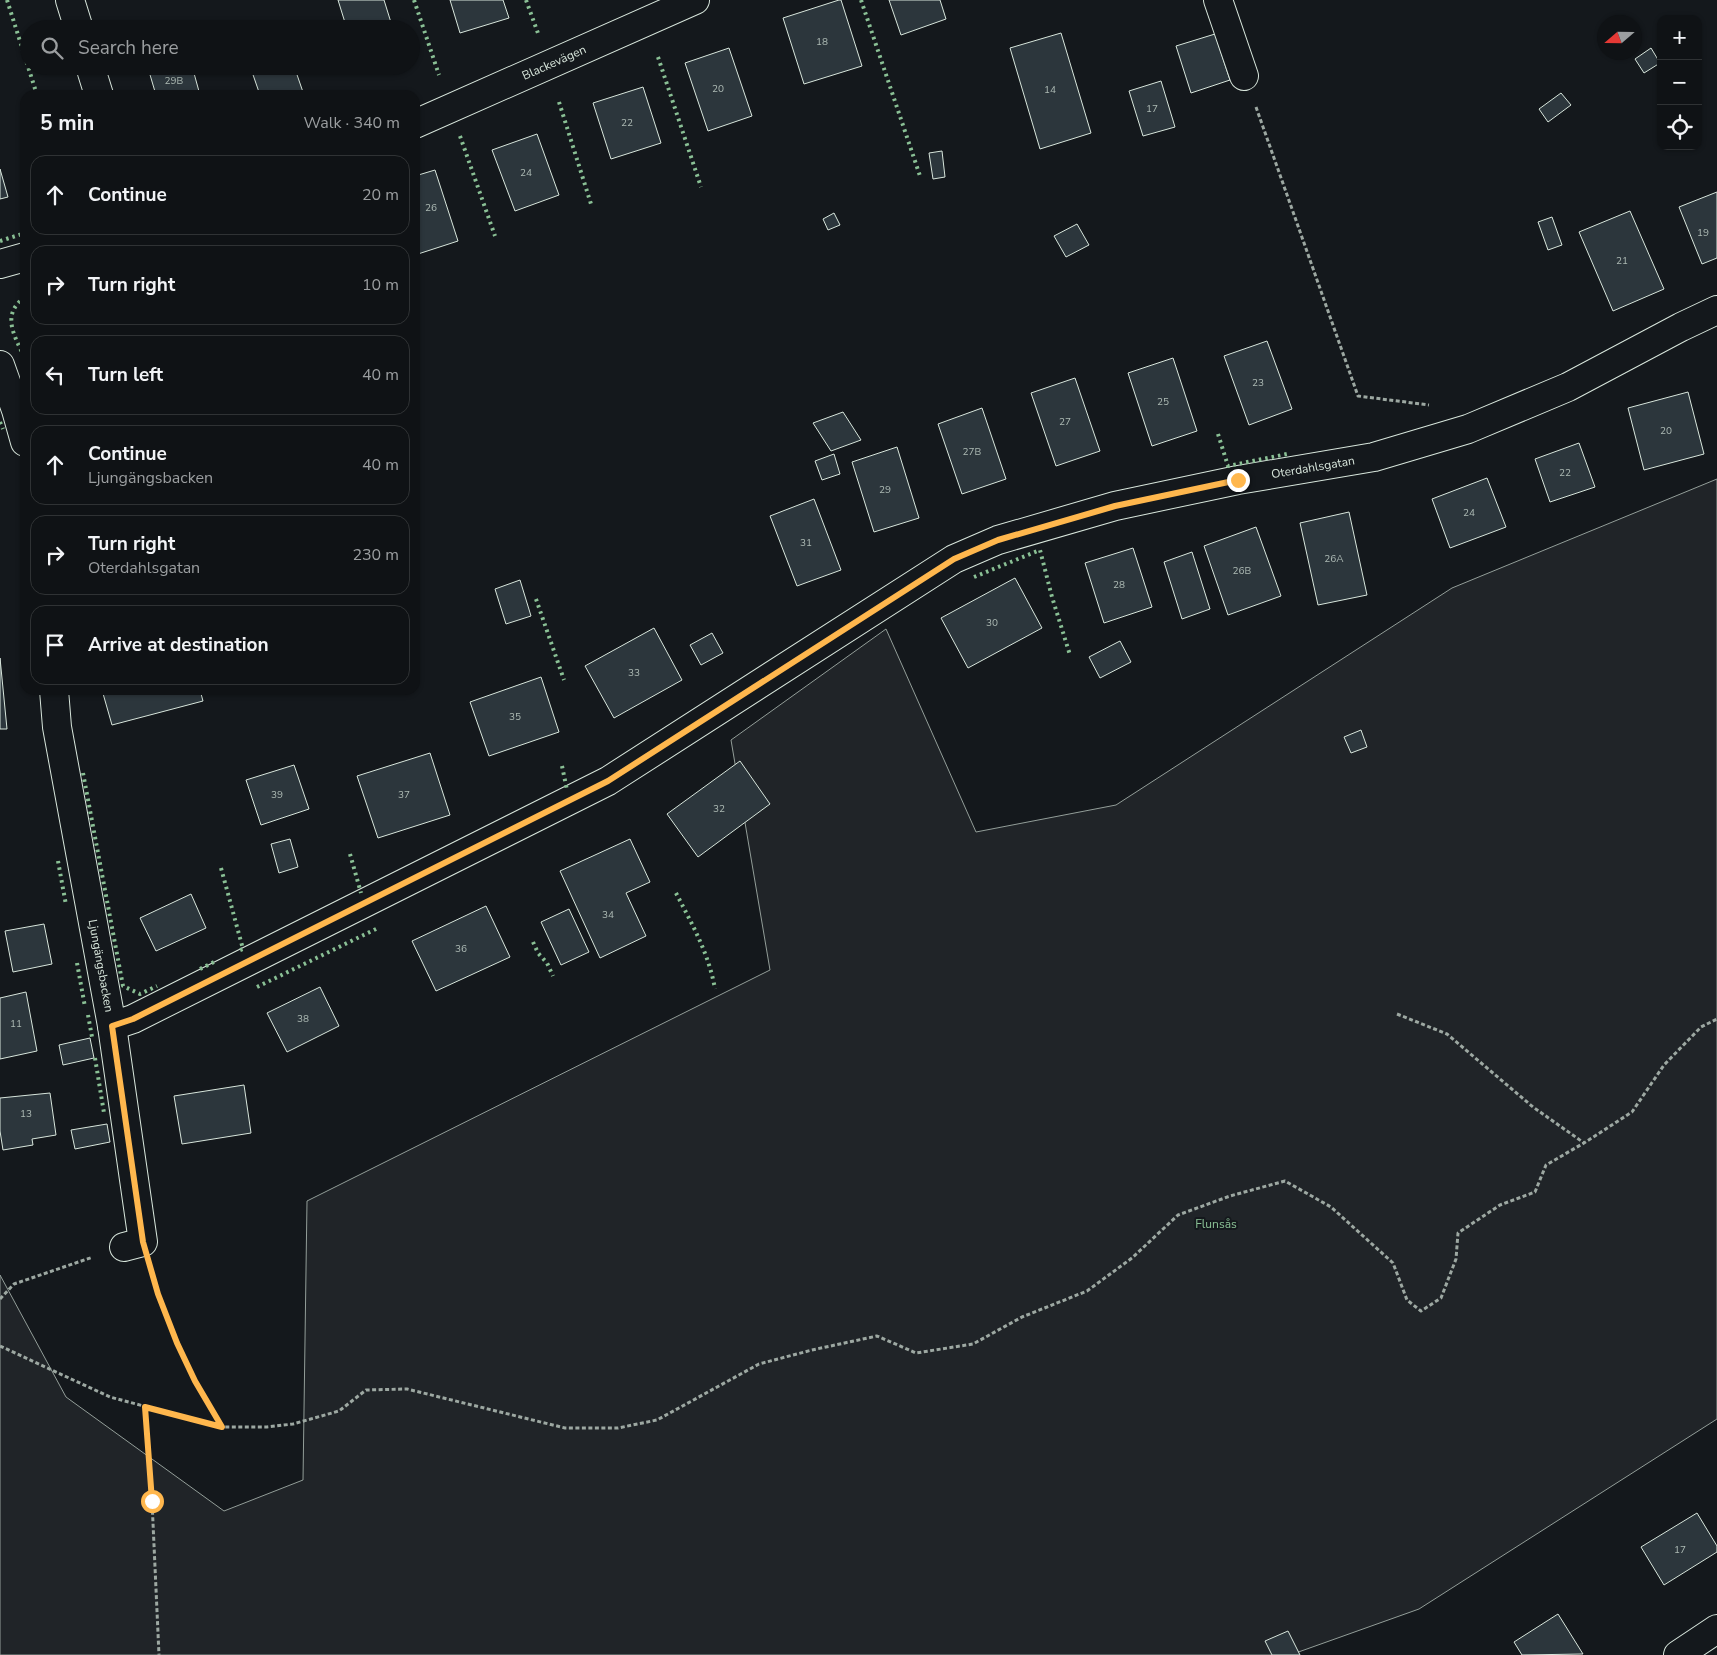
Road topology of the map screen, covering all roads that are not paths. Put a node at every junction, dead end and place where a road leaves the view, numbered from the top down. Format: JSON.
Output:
{"nodes":[{"id":1,"x":70,"y":0,"type":"edge"},
{"id":2,"x":694,"y":0,"type":"edge"},
{"id":3,"x":1218,"y":0,"type":"edge"},
{"id":4,"x":76,"y":20,"type":"edge"},
{"id":5,"x":93,"y":75,"type":"edge"},
{"id":6,"x":1244,"y":76,"type":"road end"},
{"id":7,"x":97,"y":90,"type":"edge"},
{"id":8,"x":420,"y":122,"type":"edge"},
{"id":9,"x":20,"y":258,"type":"edge"},
{"id":10,"x":0,"y":264,"type":"edge"},
{"id":11,"x":1717,"y":310,"type":"edge"},
{"id":12,"x":0,"y":365,"type":"edge"},
{"id":13,"x":20,"y":424,"type":"edge"},
{"id":14,"x":54,"y":695,"type":"edge"},
{"id":15,"x":112,"y":1026,"type":"junction"},
{"id":16,"x":134,"y":1244,"type":"road end"},
{"id":17,"x":1717,"y":1629,"type":"edge"},
{"id":18,"x":1678,"y":1655,"type":"edge"}],
"edges":[{"from":1,"to":4,"type":"street"},
{"from":2,"to":8,"type":"street","name":"Blackevägen"},
{"from":3,"to":6,"type":"street"},
{"from":5,"to":7,"type":"street"},
{"from":9,"to":10,"type":"street"},
{"from":11,"to":15,"type":"street","name":"Oterdahlsgatan"},
{"from":12,"to":13,"type":"street"},
{"from":14,"to":15,"type":"street","name":"Ljungängsbacken"},
{"from":15,"to":16,"type":"street","name":"Ljungängsbacken"},
{"from":17,"to":18,"type":"street"}]}
